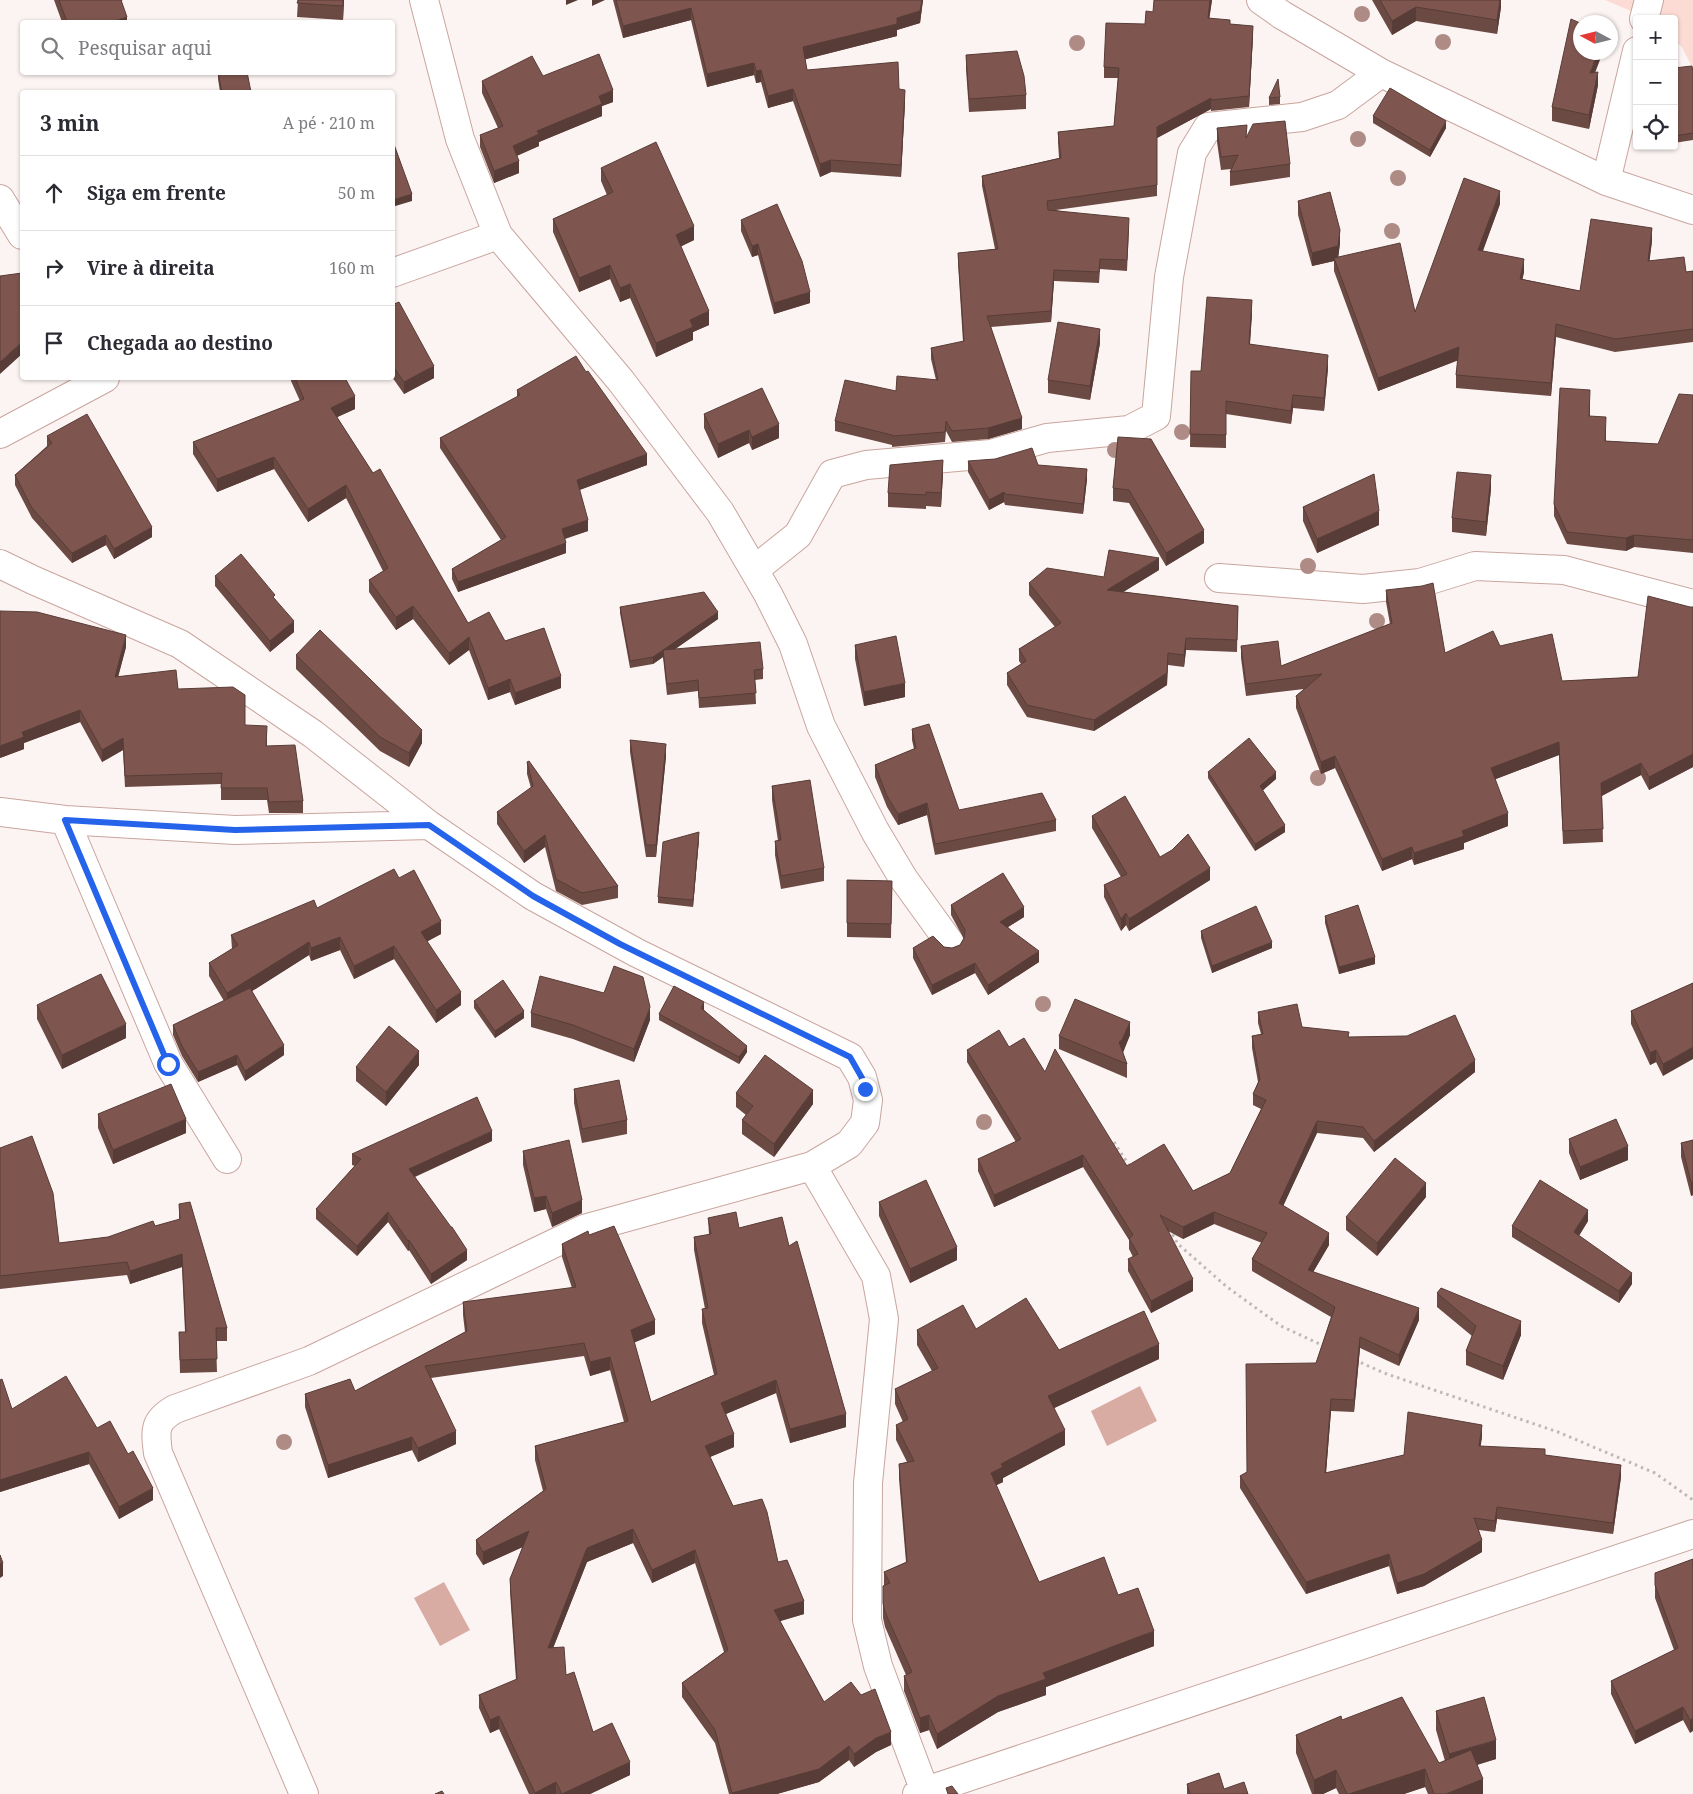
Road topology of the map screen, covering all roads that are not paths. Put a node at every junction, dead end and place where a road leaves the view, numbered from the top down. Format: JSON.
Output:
{"nodes":[{"id":1,"x":424,"y":0,"type":"edge"},
{"id":2,"x":1261,"y":0,"type":"edge"},
{"id":3,"x":1649,"y":0,"type":"edge"},
{"id":4,"x":1645,"y":15,"type":"edge"},
{"id":5,"x":1635,"y":60,"type":"edge"},
{"id":6,"x":1381,"y":72,"type":"junction"},
{"id":7,"x":1606,"y":181,"type":"junction"},
{"id":8,"x":0,"y":199,"type":"edge"},
{"id":9,"x":1693,"y":210,"type":"edge"},
{"id":10,"x":20,"y":232,"type":"edge"},
{"id":11,"x":498,"y":235,"type":"junction"},
{"id":12,"x":395,"y":272,"type":"edge"},
{"id":13,"x":101,"y":380,"type":"edge"},
{"id":14,"x":0,"y":434,"type":"edge"},
{"id":15,"x":0,"y":564,"type":"edge"},
{"id":16,"x":754,"y":570,"type":"junction"},
{"id":17,"x":1219,"y":578,"type":"dead end"},
{"id":18,"x":1693,"y":604,"type":"edge"},
{"id":19,"x":0,"y":812,"type":"edge"},
{"id":20,"x":65,"y":820,"type":"junction"},
{"id":21,"x":429,"y":825,"type":"junction"},
{"id":22,"x":950,"y":942,"type":"dead end"},
{"id":23,"x":227,"y":1159,"type":"dead end"},
{"id":24,"x":812,"y":1166,"type":"junction"},
{"id":25,"x":1693,"y":1534,"type":"edge"},
{"id":26,"x":923,"y":1793,"type":"edge"},
{"id":27,"x":304,"y":1794,"type":"edge"}],
"edges":[{"from":1,"to":11,"type":"street"},
{"from":2,"to":6,"type":"street"},
{"from":3,"to":4,"type":"street"},
{"from":5,"to":7,"type":"street"},
{"from":6,"to":7,"type":"street"},
{"from":6,"to":16,"type":"street"},
{"from":7,"to":9,"type":"street"},
{"from":8,"to":10,"type":"street"},
{"from":11,"to":12,"type":"street"},
{"from":11,"to":16,"type":"street"},
{"from":13,"to":14,"type":"street"},
{"from":15,"to":21,"type":"street"},
{"from":16,"to":22,"type":"street"},
{"from":17,"to":18,"type":"street"},
{"from":19,"to":20,"type":"street"},
{"from":20,"to":21,"type":"street"},
{"from":20,"to":23,"type":"street"},
{"from":21,"to":24,"type":"street"},
{"from":24,"to":26,"type":"street"},
{"from":24,"to":27,"type":"street"},
{"from":25,"to":26,"type":"street"}]}
